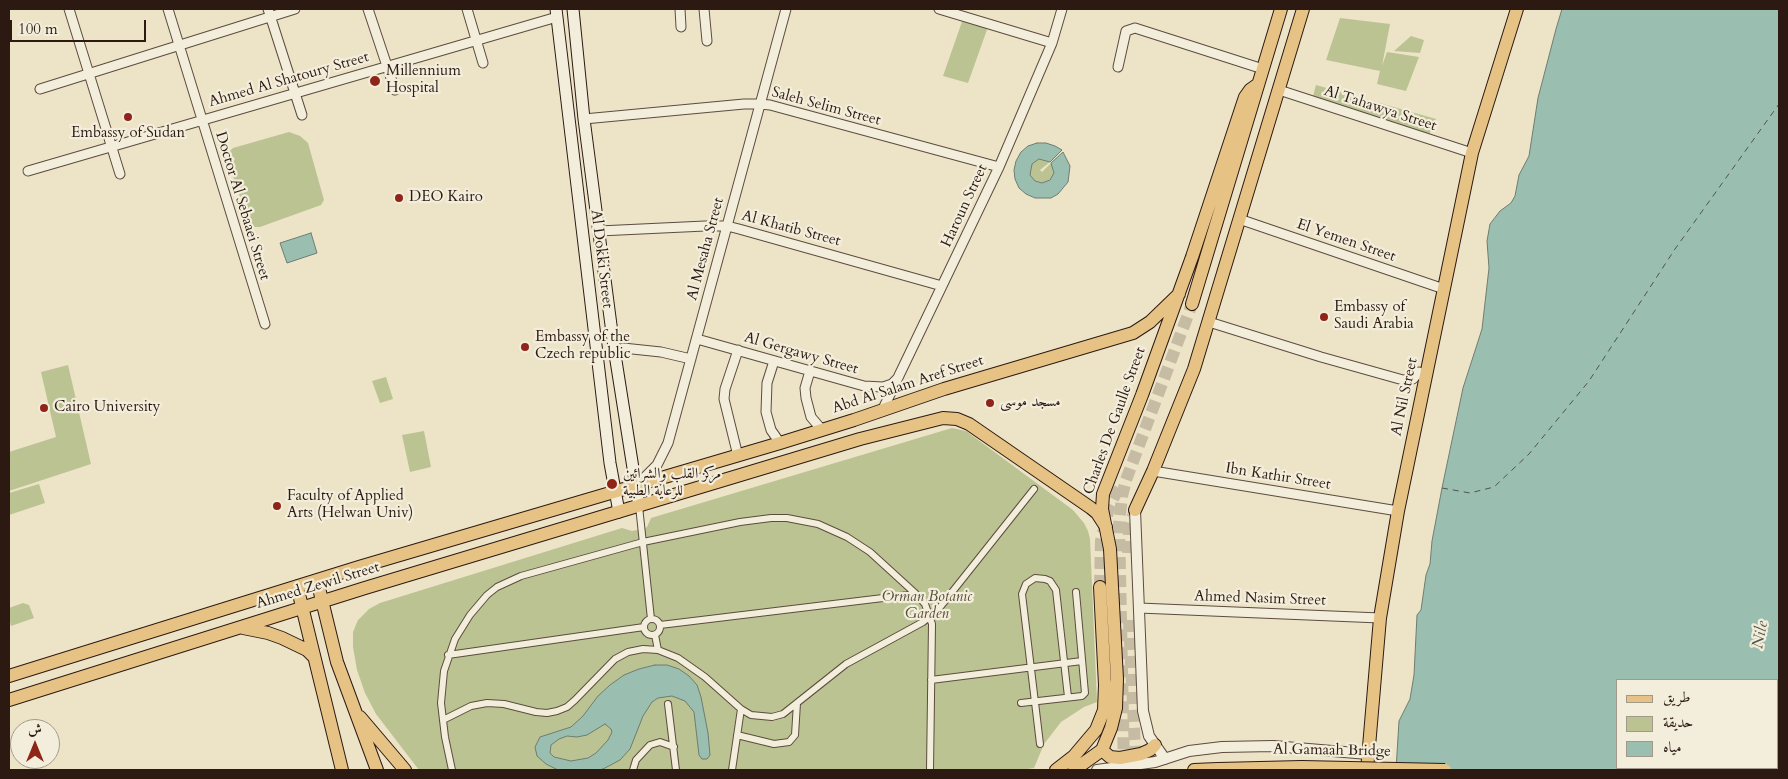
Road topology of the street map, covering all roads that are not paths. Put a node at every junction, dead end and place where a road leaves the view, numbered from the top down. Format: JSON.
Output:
{"nodes":[{"id":1,"x":69,"y":9,"type":"edge"},
{"id":2,"x":168,"y":9,"type":"edge"},
{"id":3,"x":295,"y":9,"type":"edge"},
{"id":4,"x":368,"y":9,"type":"edge"},
{"id":5,"x":467,"y":9,"type":"edge"},
{"id":6,"x":574,"y":9,"type":"edge"},
{"id":7,"x":680,"y":9,"type":"edge"},
{"id":8,"x":704,"y":9,"type":"edge"},
{"id":9,"x":786,"y":9,"type":"edge"},
{"id":10,"x":939,"y":9,"type":"edge"},
{"id":11,"x":1062,"y":9,"type":"edge"},
{"id":12,"x":1281,"y":9,"type":"edge"},
{"id":13,"x":1303,"y":9,"type":"edge"},
{"id":14,"x":1517,"y":9,"type":"edge"},
{"id":15,"x":269,"y":13,"type":"edge"},
{"id":16,"x":557,"y":13,"type":"edge"},
{"id":17,"x":681,"y":27,"type":"dead end"},
{"id":18,"x":476,"y":40,"type":"junction"},
{"id":19,"x":708,"y":41,"type":"dead end"},
{"id":20,"x":1052,"y":43,"type":"junction"},
{"id":21,"x":179,"y":45,"type":"junction"},
{"id":22,"x":483,"y":63,"type":"dead end"},
{"id":23,"x":387,"y":66,"type":"junction"},
{"id":24,"x":1118,"y":67,"type":"dead end"},
{"id":25,"x":1263,"y":69,"type":"junction"},
{"id":26,"x":89,"y":73,"type":"junction"},
{"id":27,"x":1258,"y":85,"type":"junction"},
{"id":28,"x":40,"y":89,"type":"dead end"},
{"id":29,"x":395,"y":90,"type":"dead end"},
{"id":30,"x":1279,"y":90,"type":"junction"},
{"id":31,"x":295,"y":92,"type":"junction"},
{"id":32,"x":760,"y":104,"type":"junction"},
{"id":33,"x":302,"y":115,"type":"dead end"},
{"id":34,"x":584,"y":118,"type":"junction"},
{"id":35,"x":202,"y":120,"type":"junction"},
{"id":36,"x":112,"y":147,"type":"junction"},
{"id":37,"x":1472,"y":153,"type":"junction"},
{"id":38,"x":999,"y":167,"type":"junction"},
{"id":39,"x":28,"y":170,"type":"dead end"},
{"id":40,"x":120,"y":174,"type":"dead end"},
{"id":41,"x":1239,"y":219,"type":"junction"},
{"id":42,"x":726,"y":226,"type":"junction"},
{"id":43,"x":599,"y":231,"type":"junction"},
{"id":44,"x":942,"y":286,"type":"junction"},
{"id":45,"x":1444,"y":288,"type":"junction"},
{"id":46,"x":1179,"y":294,"type":"junction"},
{"id":47,"x":1192,"y":304,"type":"tunnel mouth"},
{"id":48,"x":1210,"y":322,"type":"junction"},
{"id":49,"x":264,"y":324,"type":"dead end"},
{"id":50,"x":697,"y":339,"type":"junction"},
{"id":51,"x":623,"y":348,"type":"dead end"},
{"id":52,"x":738,"y":350,"type":"junction"},
{"id":53,"x":691,"y":359,"type":"junction"},
{"id":54,"x":774,"y":361,"type":"junction"},
{"id":55,"x":810,"y":371,"type":"junction"},
{"id":56,"x":1426,"y":378,"type":"junction"},
{"id":57,"x":898,"y":379,"type":"junction"},
{"id":58,"x":882,"y":411,"type":"junction"},
{"id":59,"x":822,"y":430,"type":"junction"},
{"id":60,"x":889,"y":431,"type":"junction"},
{"id":61,"x":780,"y":443,"type":"junction"},
{"id":62,"x":738,"y":456,"type":"junction"},
{"id":63,"x":1154,"y":471,"type":"junction"},
{"id":64,"x":635,"y":486,"type":"junction"},
{"id":65,"x":1034,"y":489,"type":"dead end"},
{"id":66,"x":615,"y":492,"type":"junction"},
{"id":67,"x":639,"y":506,"type":"junction"},
{"id":68,"x":1135,"y":510,"type":"joint"},
{"id":69,"x":1398,"y":510,"type":"junction"},
{"id":70,"x":619,"y":512,"type":"junction"},
{"id":71,"x":1106,"y":527,"type":"junction"},
{"id":72,"x":643,"y":542,"type":"junction"},
{"id":73,"x":317,"y":580,"type":"junction"},
{"id":74,"x":297,"y":586,"type":"junction"},
{"id":75,"x":1100,"y":587,"type":"tunnel mouth"},
{"id":76,"x":1076,"y":592,"type":"dead end"},
{"id":77,"x":916,"y":594,"type":"junction"},
{"id":78,"x":322,"y":601,"type":"junction"},
{"id":79,"x":302,"y":608,"type":"junction"},
{"id":80,"x":1140,"y":608,"type":"junction"},
{"id":81,"x":202,"y":616,"type":"junction"},
{"id":82,"x":930,"y":617,"type":"junction"},
{"id":83,"x":1380,"y":618,"type":"junction"},
{"id":84,"x":652,"y":619,"type":"junction"},
{"id":85,"x":660,"y":625,"type":"junction"},
{"id":86,"x":644,"y":627,"type":"junction"},
{"id":87,"x":241,"y":628,"type":"junction"},
{"id":88,"x":655,"y":635,"type":"junction"},
{"id":89,"x":208,"y":638,"type":"junction"},
{"id":90,"x":658,"y":650,"type":"junction"},
{"id":91,"x":448,"y":655,"type":"junction"},
{"id":92,"x":314,"y":657,"type":"junction"},
{"id":93,"x":1082,"y":661,"type":"junction"},
{"id":94,"x":1064,"y":663,"type":"junction"},
{"id":95,"x":1031,"y":667,"type":"junction"},
{"id":96,"x":9,"y":676,"type":"edge"},
{"id":97,"x":931,"y":680,"type":"junction"},
{"id":98,"x":1068,"y":697,"type":"junction"},
{"id":99,"x":9,"y":700,"type":"edge"},
{"id":100,"x":1035,"y":701,"type":"junction"},
{"id":101,"x":797,"y":703,"type":"junction"},
{"id":102,"x":1021,"y":703,"type":"dead end"},
{"id":103,"x":668,"y":704,"type":"dead end"},
{"id":104,"x":353,"y":708,"type":"junction"},
{"id":105,"x":742,"y":709,"type":"junction"},
{"id":106,"x":443,"y":720,"type":"junction"},
{"id":107,"x":737,"y":735,"type":"junction"},
{"id":108,"x":1040,"y":744,"type":"dead end"},
{"id":109,"x":1156,"y":746,"type":"junction"},
{"id":110,"x":674,"y":747,"type":"junction"},
{"id":111,"x":1102,"y":750,"type":"junction"},
{"id":112,"x":1368,"y":754,"type":"junction"},
{"id":113,"x":1165,"y":759,"type":"junction"},
{"id":114,"x":342,"y":770,"type":"edge"},
{"id":115,"x":377,"y":770,"type":"edge"},
{"id":116,"x":405,"y":770,"type":"edge"},
{"id":117,"x":452,"y":770,"type":"edge"},
{"id":118,"x":633,"y":770,"type":"edge"},
{"id":119,"x":676,"y":770,"type":"edge"},
{"id":120,"x":732,"y":770,"type":"edge"},
{"id":121,"x":930,"y":770,"type":"edge"},
{"id":122,"x":1056,"y":770,"type":"edge"},
{"id":123,"x":1074,"y":770,"type":"edge"},
{"id":124,"x":1097,"y":770,"type":"edge"},
{"id":125,"x":1194,"y":770,"type":"edge"},
{"id":126,"x":1367,"y":770,"type":"edge"},
{"id":127,"x":1445,"y":770,"type":"edge"}],
"edges":[{"from":1,"to":26,"type":"street"},
{"from":2,"to":21,"type":"street","name":"Doctor Al Sebaaei Street"},
{"from":3,"to":15,"type":"street"},
{"from":4,"to":23,"type":"street"},
{"from":5,"to":18,"type":"street"},
{"from":6,"to":34,"type":"main road","name":"Al Dokki Street"},
{"from":7,"to":17,"type":"street"},
{"from":8,"to":19,"type":"street"},
{"from":9,"to":32,"type":"street","name":"Al Mesaha Street"},
{"from":10,"to":20,"type":"street"},
{"from":11,"to":20,"type":"street","name":"Haroun Street"},
{"from":12,"to":25,"type":"main road","name":"Charles De Gaulle Street"},
{"from":13,"to":30,"type":"main road"},
{"from":14,"to":37,"type":"main road","name":"Al Nil Street"},
{"from":15,"to":21,"type":"street"},
{"from":15,"to":31,"type":"street"},
{"from":16,"to":18,"type":"street","name":"Ahmed Al Shatoury Street"},
{"from":16,"to":66,"type":"main road","name":"Al Dokki Street"},
{"from":18,"to":22,"type":"street"},
{"from":18,"to":23,"type":"street","name":"Ahmed Al Shatoury Street"},
{"from":20,"to":38,"type":"street","name":"Haroun Street"},
{"from":21,"to":26,"type":"street"},
{"from":21,"to":35,"type":"street","name":"Doctor Al Sebaaei Street"},
{"from":23,"to":29,"type":"street"},
{"from":23,"to":31,"type":"street","name":"Ahmed Al Shatoury Street"},
{"from":24,"to":25,"type":"street"},
{"from":25,"to":27,"type":"main road","name":"Charles De Gaulle Street"},
{"from":26,"to":28,"type":"street"},
{"from":26,"to":36,"type":"street"},
{"from":27,"to":46,"type":"main road","name":"Charles De Gaulle Street"},
{"from":27,"to":47,"type":"main road","name":"Charles De Gaulle Street"},
{"from":30,"to":37,"type":"street","name":"Al Tahawya Street"},
{"from":30,"to":41,"type":"main road"},
{"from":31,"to":33,"type":"street"},
{"from":31,"to":35,"type":"street","name":"Ahmed Al Shatoury Street"},
{"from":32,"to":34,"type":"street","name":"Saleh Selim Street"},
{"from":32,"to":38,"type":"street","name":"Saleh Selim Street"},
{"from":32,"to":42,"type":"street","name":"Al Mesaha Street"},
{"from":34,"to":43,"type":"main road","name":"Al Dokki Street"},
{"from":35,"to":36,"type":"street","name":"Ahmed Al Shatoury Street"},
{"from":35,"to":49,"type":"street","name":"Doctor Al Sebaaei Street"},
{"from":36,"to":39,"type":"street","name":"Ahmed Al Shatoury Street"},
{"from":36,"to":40,"type":"street"},
{"from":37,"to":45,"type":"main road","name":"Al Nil Street"},
{"from":38,"to":44,"type":"street","name":"Haroun Street"},
{"from":41,"to":45,"type":"street","name":"El Yemen Street"},
{"from":41,"to":48,"type":"main road"},
{"from":42,"to":43,"type":"street","name":"Al Khatib Street"},
{"from":42,"to":44,"type":"street","name":"Al Khatib Street"},
{"from":42,"to":50,"type":"street","name":"Al Mesaha Street"},
{"from":43,"to":64,"type":"main road","name":"Al Dokki Street"},
{"from":44,"to":57,"type":"street","name":"Haroun Street"},
{"from":45,"to":56,"type":"main road","name":"Al Nil Street"},
{"from":46,"to":58,"type":"main road","name":"Abd Al Salam Aref Street"},
{"from":46,"to":71,"type":"main road","name":"Charles De Gaulle Street"},
{"from":48,"to":56,"type":"street"},
{"from":48,"to":63,"type":"main road"},
{"from":50,"to":52,"type":"street","name":"Al Gergawy Street"},
{"from":50,"to":53,"type":"street","name":"Al Mesaha Street"},
{"from":51,"to":53,"type":"street"},
{"from":52,"to":54,"type":"street","name":"Al Gergawy Street"},
{"from":52,"to":62,"type":"street"},
{"from":53,"to":64,"type":"street","name":"Al Mesaha Street"},
{"from":54,"to":55,"type":"street","name":"Al Gergawy Street"},
{"from":54,"to":61,"type":"street"},
{"from":55,"to":57,"type":"street","name":"Al Gergawy Street"},
{"from":55,"to":59,"type":"street"},
{"from":56,"to":69,"type":"main road","name":"Al Nil Street"},
{"from":57,"to":58,"type":"street","name":"Haroun Street"},
{"from":58,"to":59,"type":"main road","name":"Abd Al Salam Aref Street"},
{"from":58,"to":60,"type":"main road"},
{"from":59,"to":61,"type":"main road","name":"Abd Al Salam Aref Street"},
{"from":60,"to":67,"type":"main road"},
{"from":60,"to":71,"type":"main road"},
{"from":61,"to":62,"type":"main road","name":"Abd Al Salam Aref Street"},
{"from":62,"to":64,"type":"main road","name":"Abd Al Salam Aref Street"},
{"from":63,"to":68,"type":"main road"},
{"from":63,"to":69,"type":"street","name":"Ibn Kathir Street"},
{"from":64,"to":66,"type":"main road","name":"Ahmed Zewil Street"},
{"from":64,"to":67,"type":"main road","name":"Al Dokki Street"},
{"from":65,"to":82,"type":"street"},
{"from":66,"to":70,"type":"main road","name":"Al Dokki Street"},
{"from":66,"to":73,"type":"main road","name":"Ahmed Zewil Street"},
{"from":67,"to":70,"type":"main road","name":"Ahmed Zewil Street"},
{"from":67,"to":72,"type":"street"},
{"from":68,"to":80,"type":"street"},
{"from":69,"to":83,"type":"main road","name":"Al Nil Street"},
{"from":70,"to":78,"type":"main road","name":"Ahmed Zewil Street"},
{"from":71,"to":111,"type":"main road","name":"Charles De Gaulle Street"},
{"from":72,"to":77,"type":"street"},
{"from":72,"to":84,"type":"street"},
{"from":72,"to":91,"type":"street"},
{"from":73,"to":74,"type":"main road","name":"Ahmed Zewil Street"},
{"from":73,"to":78,"type":"main road"},
{"from":74,"to":79,"type":"main road"},
{"from":74,"to":81,"type":"main road","name":"Ahmed Zewil Street"},
{"from":75,"to":122,"type":"main road"},
{"from":76,"to":93,"type":"street"},
{"from":77,"to":82,"type":"street"},
{"from":77,"to":85,"type":"street"},
{"from":78,"to":79,"type":"main road","name":"Ahmed Zewil Street"},
{"from":78,"to":104,"type":"main road"},
{"from":79,"to":87,"type":"main road","name":"Ahmed Zewil Street"},
{"from":79,"to":92,"type":"main road"},
{"from":80,"to":83,"type":"street","name":"Ahmed Nasim Street"},
{"from":80,"to":109,"type":"street"},
{"from":81,"to":89,"type":"main road"},
{"from":81,"to":96,"type":"main road","name":"Ahmed Zewil Street"},
{"from":82,"to":97,"type":"street"},
{"from":82,"to":101,"type":"street"},
{"from":83,"to":112,"type":"main road","name":"Al Nil Street"},
{"from":84,"to":85,"type":"street"},
{"from":84,"to":86,"type":"street"},
{"from":85,"to":88,"type":"street"},
{"from":86,"to":88,"type":"street"},
{"from":86,"to":91,"type":"street"},
{"from":87,"to":89,"type":"main road","name":"Ahmed Zewil Street"},
{"from":87,"to":92,"type":"main road"},
{"from":88,"to":90,"type":"street"},
{"from":89,"to":99,"type":"main road","name":"Ahmed Zewil Street"},
{"from":90,"to":105,"type":"street"},
{"from":90,"to":106,"type":"street"},
{"from":91,"to":106,"type":"street"},
{"from":92,"to":114,"type":"main road"},
{"from":93,"to":94,"type":"street"},
{"from":93,"to":98,"type":"street"},
{"from":94,"to":95,"type":"street"},
{"from":94,"to":95,"type":"street"},
{"from":94,"to":98,"type":"street"},
{"from":95,"to":97,"type":"street"},
{"from":95,"to":100,"type":"street"},
{"from":97,"to":121,"type":"street"},
{"from":98,"to":100,"type":"street"},
{"from":100,"to":102,"type":"street"},
{"from":100,"to":108,"type":"street"},
{"from":101,"to":105,"type":"street"},
{"from":101,"to":107,"type":"street"},
{"from":103,"to":110,"type":"street"},
{"from":104,"to":115,"type":"main road"},
{"from":104,"to":116,"type":"main road"},
{"from":105,"to":107,"type":"street"},
{"from":106,"to":117,"type":"street"},
{"from":107,"to":120,"type":"street"},
{"from":109,"to":111,"type":"main road"},
{"from":109,"to":113,"type":"street"},
{"from":110,"to":118,"type":"street"},
{"from":110,"to":119,"type":"street"},
{"from":111,"to":123,"type":"main road"},
{"from":112,"to":113,"type":"street"},
{"from":112,"to":126,"type":"main road","name":"Al Nil Street"},
{"from":113,"to":124,"type":"street"},
{"from":125,"to":127,"type":"main road","name":"Al Gamaah Bridge","bridge":true}]}
